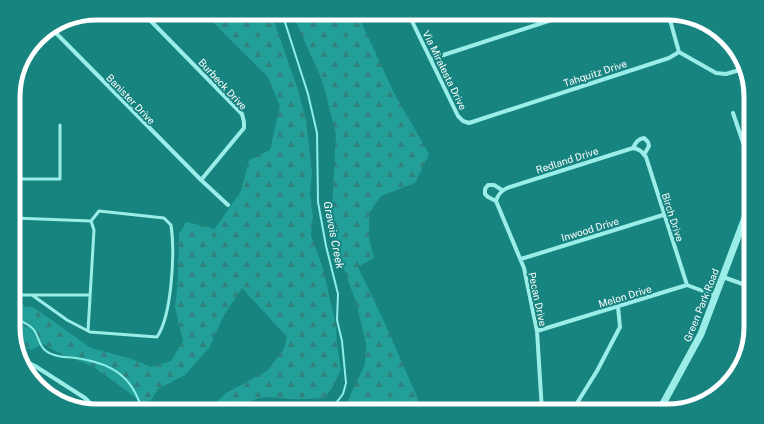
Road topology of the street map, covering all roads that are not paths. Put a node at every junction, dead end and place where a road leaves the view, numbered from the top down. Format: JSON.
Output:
{"nodes":[{"id":1,"x":151,"y":20,"type":"edge"},
{"id":2,"x":412,"y":20,"type":"edge"},
{"id":3,"x":551,"y":20,"type":"edge"},
{"id":4,"x":670,"y":20,"type":"edge"},
{"id":5,"x":55,"y":32,"type":"edge"},
{"id":6,"x":679,"y":52,"type":"junction"},
{"id":7,"x":431,"y":59,"type":"junction"},
{"id":8,"x":739,"y":69,"type":"edge"},
{"id":9,"x":733,"y":113,"type":"dead end"},
{"id":10,"x":477,"y":120,"type":"joint"},
{"id":11,"x":60,"y":125,"type":"dead end"},
{"id":12,"x":744,"y":145,"type":"edge"},
{"id":13,"x":636,"y":148,"type":"junction"},
{"id":14,"x":644,"y":154,"type":"junction"},
{"id":15,"x":20,"y":179,"type":"edge"},
{"id":16,"x":201,"y":180,"type":"junction"},
{"id":17,"x":502,"y":190,"type":"junction"},
{"id":18,"x":496,"y":201,"type":"junction"},
{"id":19,"x":228,"y":205,"type":"dead end"},
{"id":20,"x":664,"y":215,"type":"junction"},
{"id":21,"x":20,"y":218,"type":"edge"},
{"id":22,"x":91,"y":221,"type":"junction"},
{"id":23,"x":744,"y":221,"type":"edge"},
{"id":24,"x":521,"y":259,"type":"junction"},
{"id":25,"x":723,"y":277,"type":"junction"},
{"id":26,"x":744,"y":284,"type":"edge"},
{"id":27,"x":687,"y":285,"type":"junction"},
{"id":28,"x":20,"y":295,"type":"edge"},
{"id":29,"x":32,"y":295,"type":"junction"},
{"id":30,"x":90,"y":295,"type":"junction"},
{"id":31,"x":716,"y":296,"type":"junction"},
{"id":32,"x":618,"y":307,"type":"junction"},
{"id":33,"x":537,"y":330,"type":"junction"},
{"id":34,"x":88,"y":331,"type":"junction"},
{"id":35,"x":29,"y":363,"type":"edge"},
{"id":36,"x":90,"y":403,"type":"edge"},
{"id":37,"x":542,"y":404,"type":"edge"},
{"id":38,"x":576,"y":404,"type":"edge"},
{"id":39,"x":663,"y":404,"type":"edge"}],
"edges":[{"from":1,"to":16,"type":"street","name":"Burbeck Drive"},
{"from":2,"to":7,"type":"street","name":"Via Miralesta Drive"},
{"from":3,"to":7,"type":"street"},
{"from":4,"to":6,"type":"street"},
{"from":5,"to":16,"type":"street","name":"Banister Drive"},
{"from":6,"to":8,"type":"street"},
{"from":6,"to":10,"type":"street","name":"Tahquitz Drive"},
{"from":7,"to":10,"type":"street","name":"Via Miralesta Drive"},
{"from":9,"to":12,"type":"street"},
{"from":11,"to":15,"type":"lane"},
{"from":13,"to":14,"type":"street"},
{"from":13,"to":14,"type":"street","name":"Birch Drive"},
{"from":13,"to":17,"type":"street","name":"Redland Drive"},
{"from":14,"to":20,"type":"street","name":"Birch Drive"},
{"from":16,"to":19,"type":"street"},
{"from":17,"to":18,"type":"street"},
{"from":17,"to":18,"type":"street","name":"Redland Drive"},
{"from":18,"to":24,"type":"street","name":"Pecan Drive"},
{"from":20,"to":24,"type":"street","name":"Inwood Drive"},
{"from":20,"to":27,"type":"street","name":"Birch Drive"},
{"from":21,"to":22,"type":"lane"},
{"from":22,"to":30,"type":"lane"},
{"from":22,"to":34,"type":"lane"},
{"from":23,"to":25,"type":"street","name":"Green Park Road"},
{"from":24,"to":33,"type":"street","name":"Pecan Drive"},
{"from":25,"to":26,"type":"street"},
{"from":25,"to":31,"type":"street","name":"Green Park Road"},
{"from":27,"to":31,"type":"street"},
{"from":27,"to":32,"type":"street","name":"Melon Drive"},
{"from":28,"to":29,"type":"lane"},
{"from":29,"to":30,"type":"lane"},
{"from":29,"to":34,"type":"lane"},
{"from":30,"to":34,"type":"lane"},
{"from":31,"to":39,"type":"street","name":"Green Park Road"},
{"from":32,"to":33,"type":"street","name":"Melon Drive"},
{"from":32,"to":38,"type":"street"},
{"from":33,"to":37,"type":"street","name":"Pecan Drive"},
{"from":35,"to":36,"type":"street"}]}
